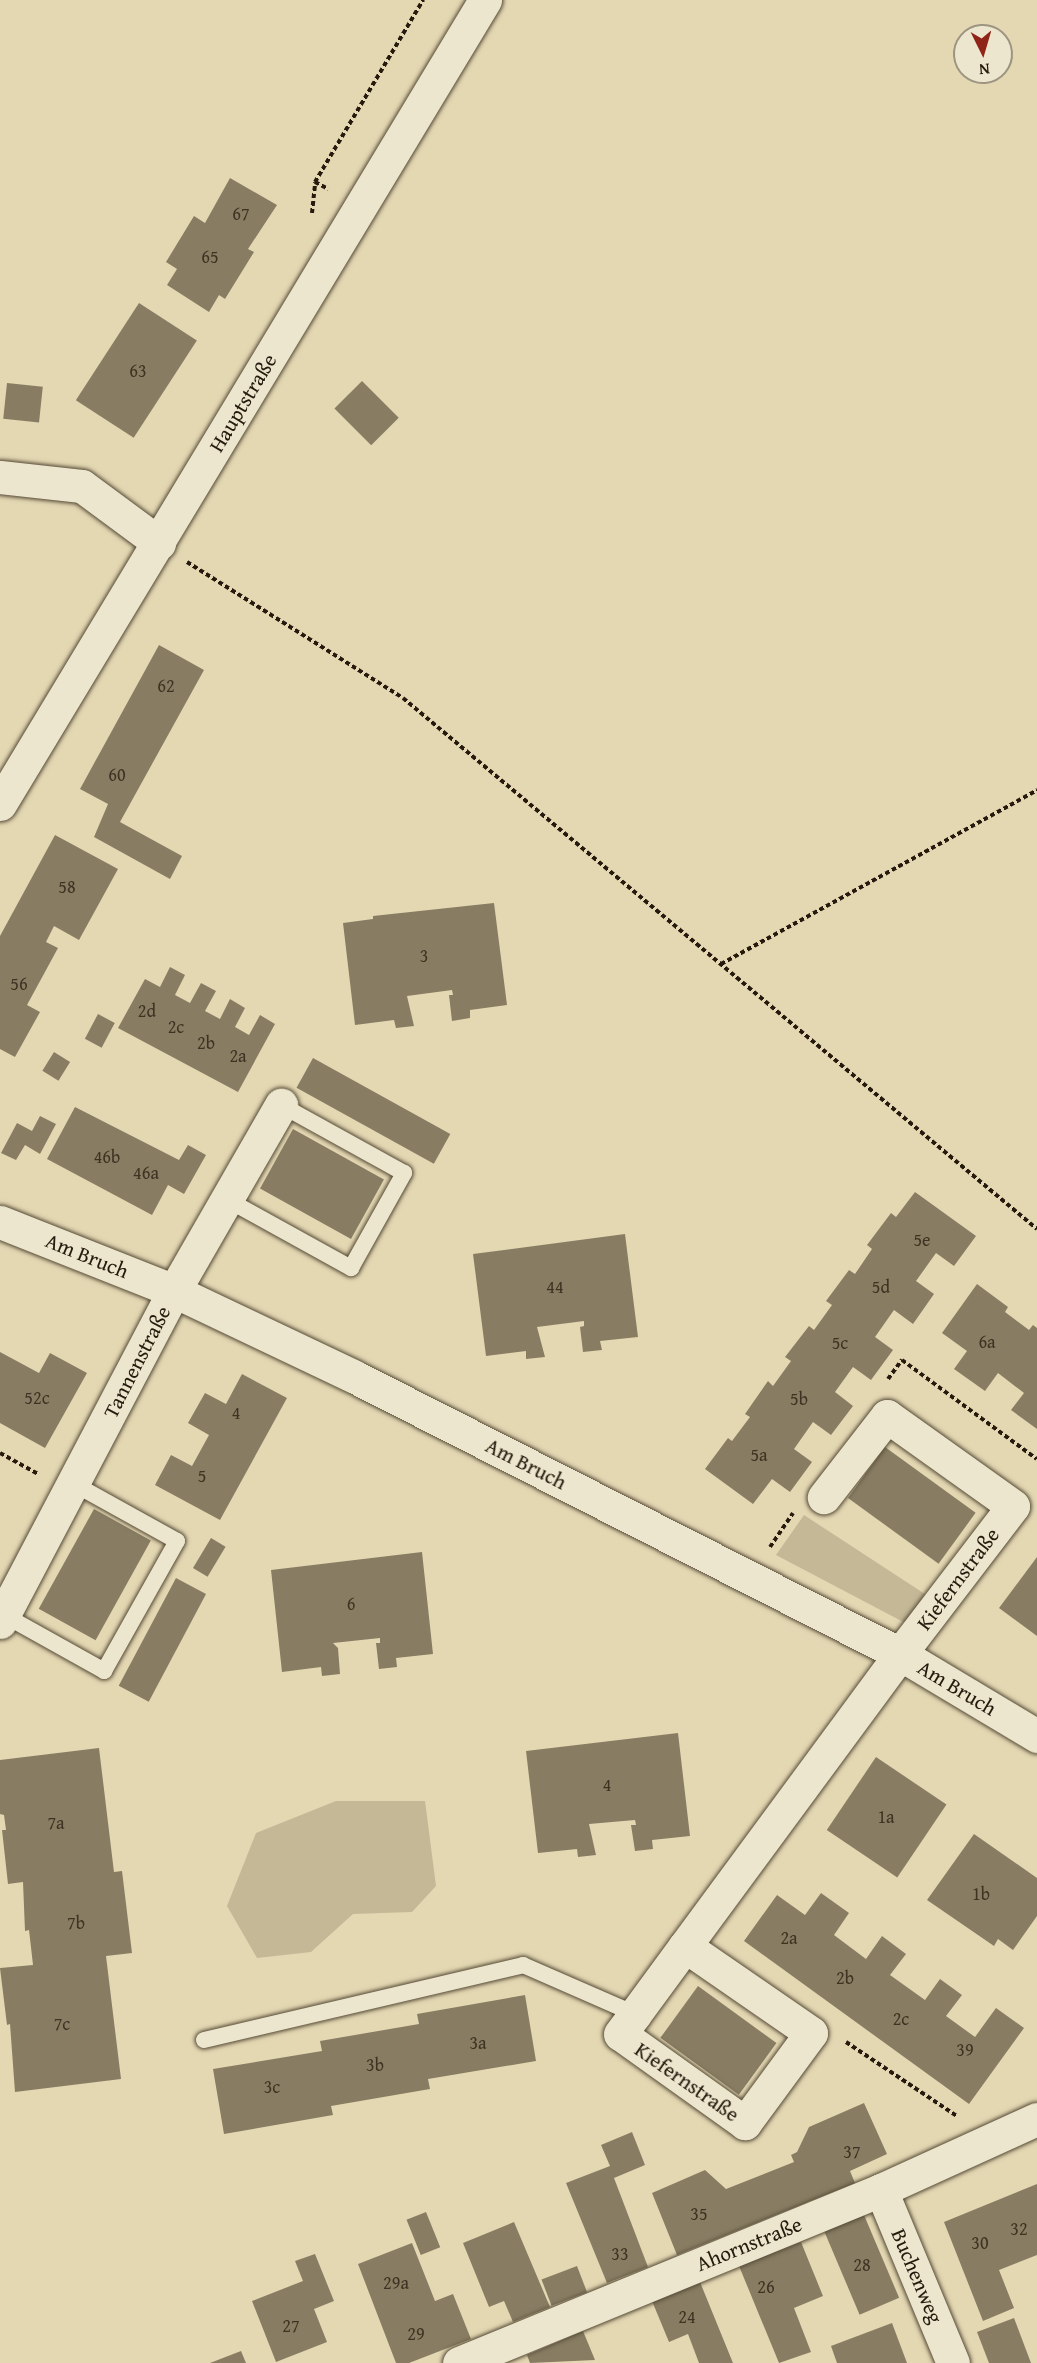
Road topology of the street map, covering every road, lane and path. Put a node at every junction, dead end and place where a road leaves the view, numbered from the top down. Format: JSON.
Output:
{"nodes":[{"id":1,"x":423,"y":0,"type":"edge"},
{"id":2,"x":485,"y":0,"type":"edge"},
{"id":3,"x":315,"y":182,"type":"dead end"},
{"id":4,"x":0,"y":477,"type":"edge"},
{"id":5,"x":159,"y":543,"type":"junction"},
{"id":6,"x":1037,"y":790,"type":"edge"},
{"id":7,"x":0,"y":804,"type":"edge"},
{"id":8,"x":721,"y":964,"type":"junction"},
{"id":9,"x":281,"y":1105,"type":"joint"},
{"id":10,"x":228,"y":1200,"type":"junction"},
{"id":11,"x":0,"y":1222,"type":"edge"},
{"id":12,"x":1037,"y":1229,"type":"edge"},
{"id":13,"x":174,"y":1291,"type":"junction"},
{"id":14,"x":74,"y":1484,"type":"junction"},
{"id":15,"x":811,"y":1502,"type":"joint"},
{"id":16,"x":749,"y":1578,"type":"junction"},
{"id":17,"x":2,"y":1618,"type":"edge"},
{"id":18,"x":900,"y":1654,"type":"junction"},
{"id":19,"x":1037,"y":1737,"type":"edge"},
{"id":20,"x":685,"y":1946,"type":"junction"},
{"id":21,"x":635,"y":2014,"type":"junction"},
{"id":22,"x":811,"y":2033,"type":"junction"},
{"id":23,"x":204,"y":2040,"type":"dead end"},
{"id":24,"x":1037,"y":2119,"type":"edge"},
{"id":25,"x":993,"y":2139,"type":"junction"},
{"id":26,"x":881,"y":2190,"type":"junction"},
{"id":27,"x":459,"y":2363,"type":"edge"},
{"id":28,"x":953,"y":2363,"type":"edge"}],
"edges":[{"from":1,"to":3,"type":"path"},
{"from":2,"to":5,"type":"street","name":"Hauptstraße"},
{"from":4,"to":5,"type":"street"},
{"from":5,"to":7,"type":"street","name":"Hauptstraße"},
{"from":5,"to":8,"type":"path"},
{"from":6,"to":8,"type":"path"},
{"from":8,"to":12,"type":"path"},
{"from":9,"to":10,"type":"street","name":"Tannenstraße"},
{"from":9,"to":10,"type":"lane"},
{"from":10,"to":13,"type":"street","name":"Tannenstraße"},
{"from":11,"to":13,"type":"street","name":"Am Bruch"},
{"from":13,"to":14,"type":"street","name":"Tannenstraße"},
{"from":13,"to":16,"type":"street","name":"Am Bruch"},
{"from":14,"to":17,"type":"street","name":"Tannenstraße"},
{"from":14,"to":17,"type":"lane"},
{"from":15,"to":16,"type":"path"},
{"from":15,"to":18,"type":"street","name":"Kiefernstraße"},
{"from":16,"to":18,"type":"street","name":"Am Bruch"},
{"from":18,"to":19,"type":"street","name":"Am Bruch"},
{"from":18,"to":20,"type":"street","name":"Kiefernstraße"},
{"from":20,"to":21,"type":"street","name":"Kiefernstraße"},
{"from":20,"to":22,"type":"street"},
{"from":21,"to":22,"type":"street","name":"Kiefernstraße"},
{"from":21,"to":23,"type":"lane"},
{"from":22,"to":25,"type":"path"},
{"from":24,"to":25,"type":"street","name":"Ahornstraße"},
{"from":25,"to":26,"type":"street","name":"Ahornstraße"},
{"from":26,"to":27,"type":"street","name":"Ahornstraße"},
{"from":26,"to":28,"type":"street","name":"Buchenweg"}]}
